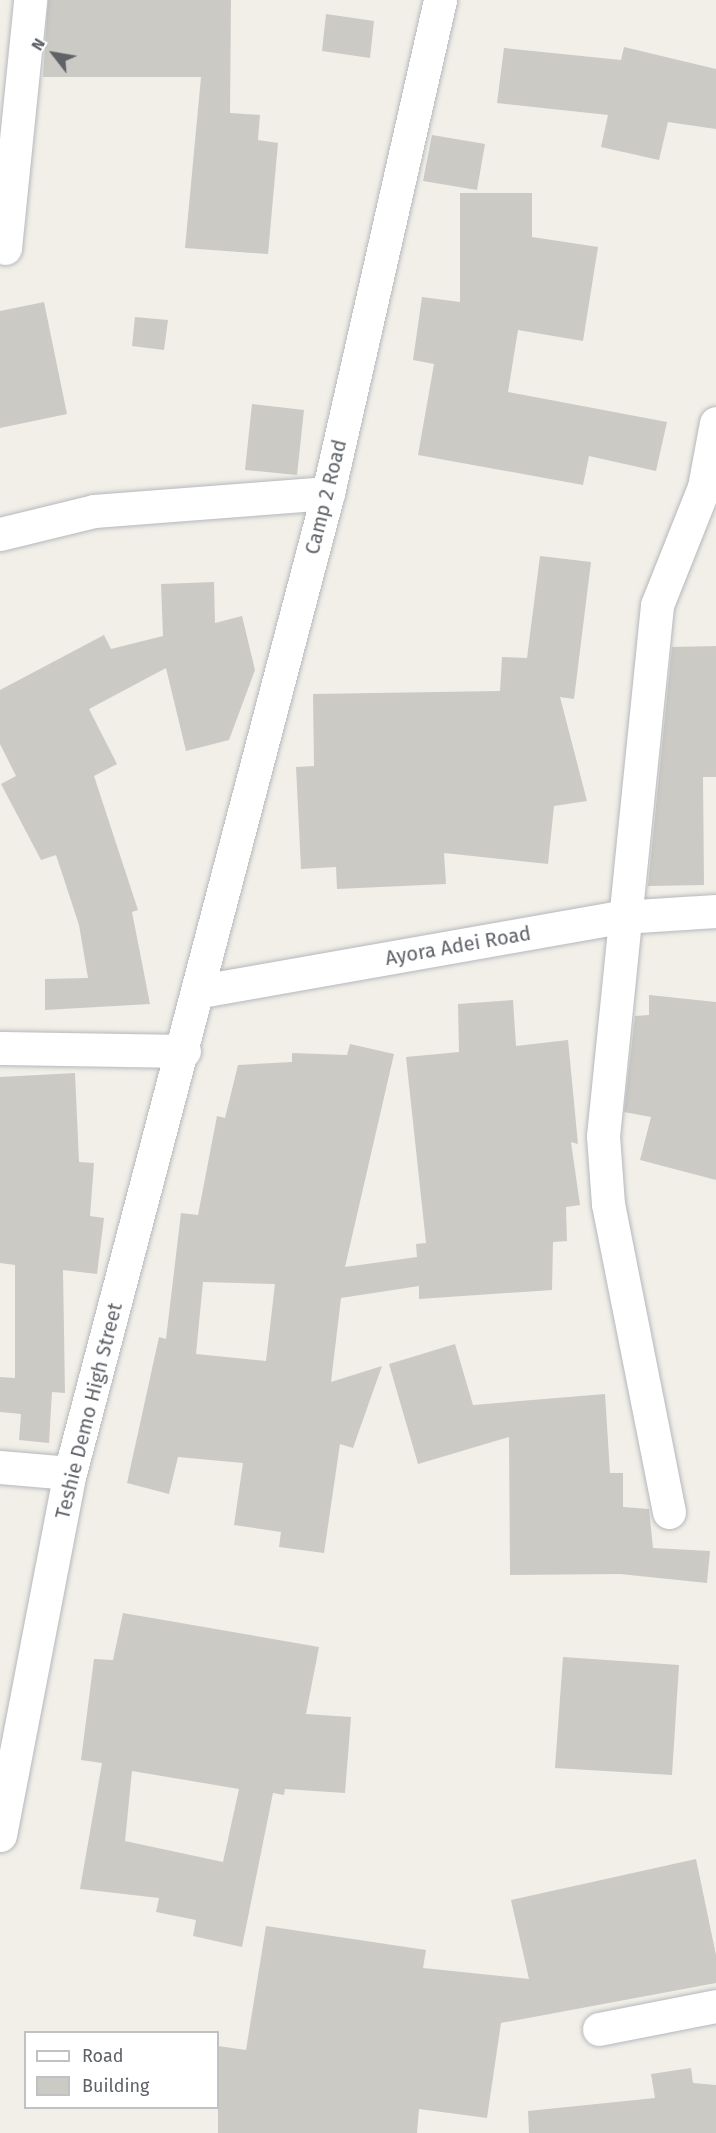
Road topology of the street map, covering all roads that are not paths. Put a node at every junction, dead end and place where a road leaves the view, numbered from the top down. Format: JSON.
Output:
{"nodes":[{"id":1,"x":30,"y":0,"type":"edge"},
{"id":2,"x":440,"y":0,"type":"edge"},
{"id":3,"x":5,"y":248,"type":"dead end"},
{"id":4,"x":716,"y":423,"type":"edge"},
{"id":5,"x":328,"y":493,"type":"junction"},
{"id":6,"x":0,"y":534,"type":"edge"},
{"id":7,"x":716,"y":911,"type":"edge"},
{"id":8,"x":622,"y":917,"type":"junction"},
{"id":9,"x":201,"y":991,"type":"junction"},
{"id":10,"x":0,"y":1048,"type":"edge"},
{"id":11,"x":184,"y":1051,"type":"junction"},
{"id":12,"x":0,"y":1467,"type":"edge"},
{"id":13,"x":70,"y":1473,"type":"junction"},
{"id":14,"x":669,"y":1512,"type":"dead end"},
{"id":15,"x":0,"y":1835,"type":"edge"},
{"id":16,"x":716,"y":2006,"type":"edge"},
{"id":17,"x":599,"y":2030,"type":"dead end"}],
"edges":[{"from":1,"to":3,"type":"street"},
{"from":2,"to":5,"type":"street","name":"Camp 2 Road"},
{"from":4,"to":8,"type":"street"},
{"from":5,"to":6,"type":"street"},
{"from":5,"to":9,"type":"street","name":"Camp 2 Road"},
{"from":7,"to":8,"type":"street","name":"Ayora Adei Road"},
{"from":8,"to":9,"type":"street","name":"Ayora Adei Road"},
{"from":8,"to":14,"type":"street"},
{"from":9,"to":11,"type":"street","name":"Teshie Demo High Street"},
{"from":10,"to":11,"type":"street"},
{"from":11,"to":13,"type":"street","name":"Teshie Demo High Street"},
{"from":12,"to":13,"type":"street"},
{"from":13,"to":15,"type":"street","name":"Teshie Demo High Street"},
{"from":16,"to":17,"type":"street"}]}
